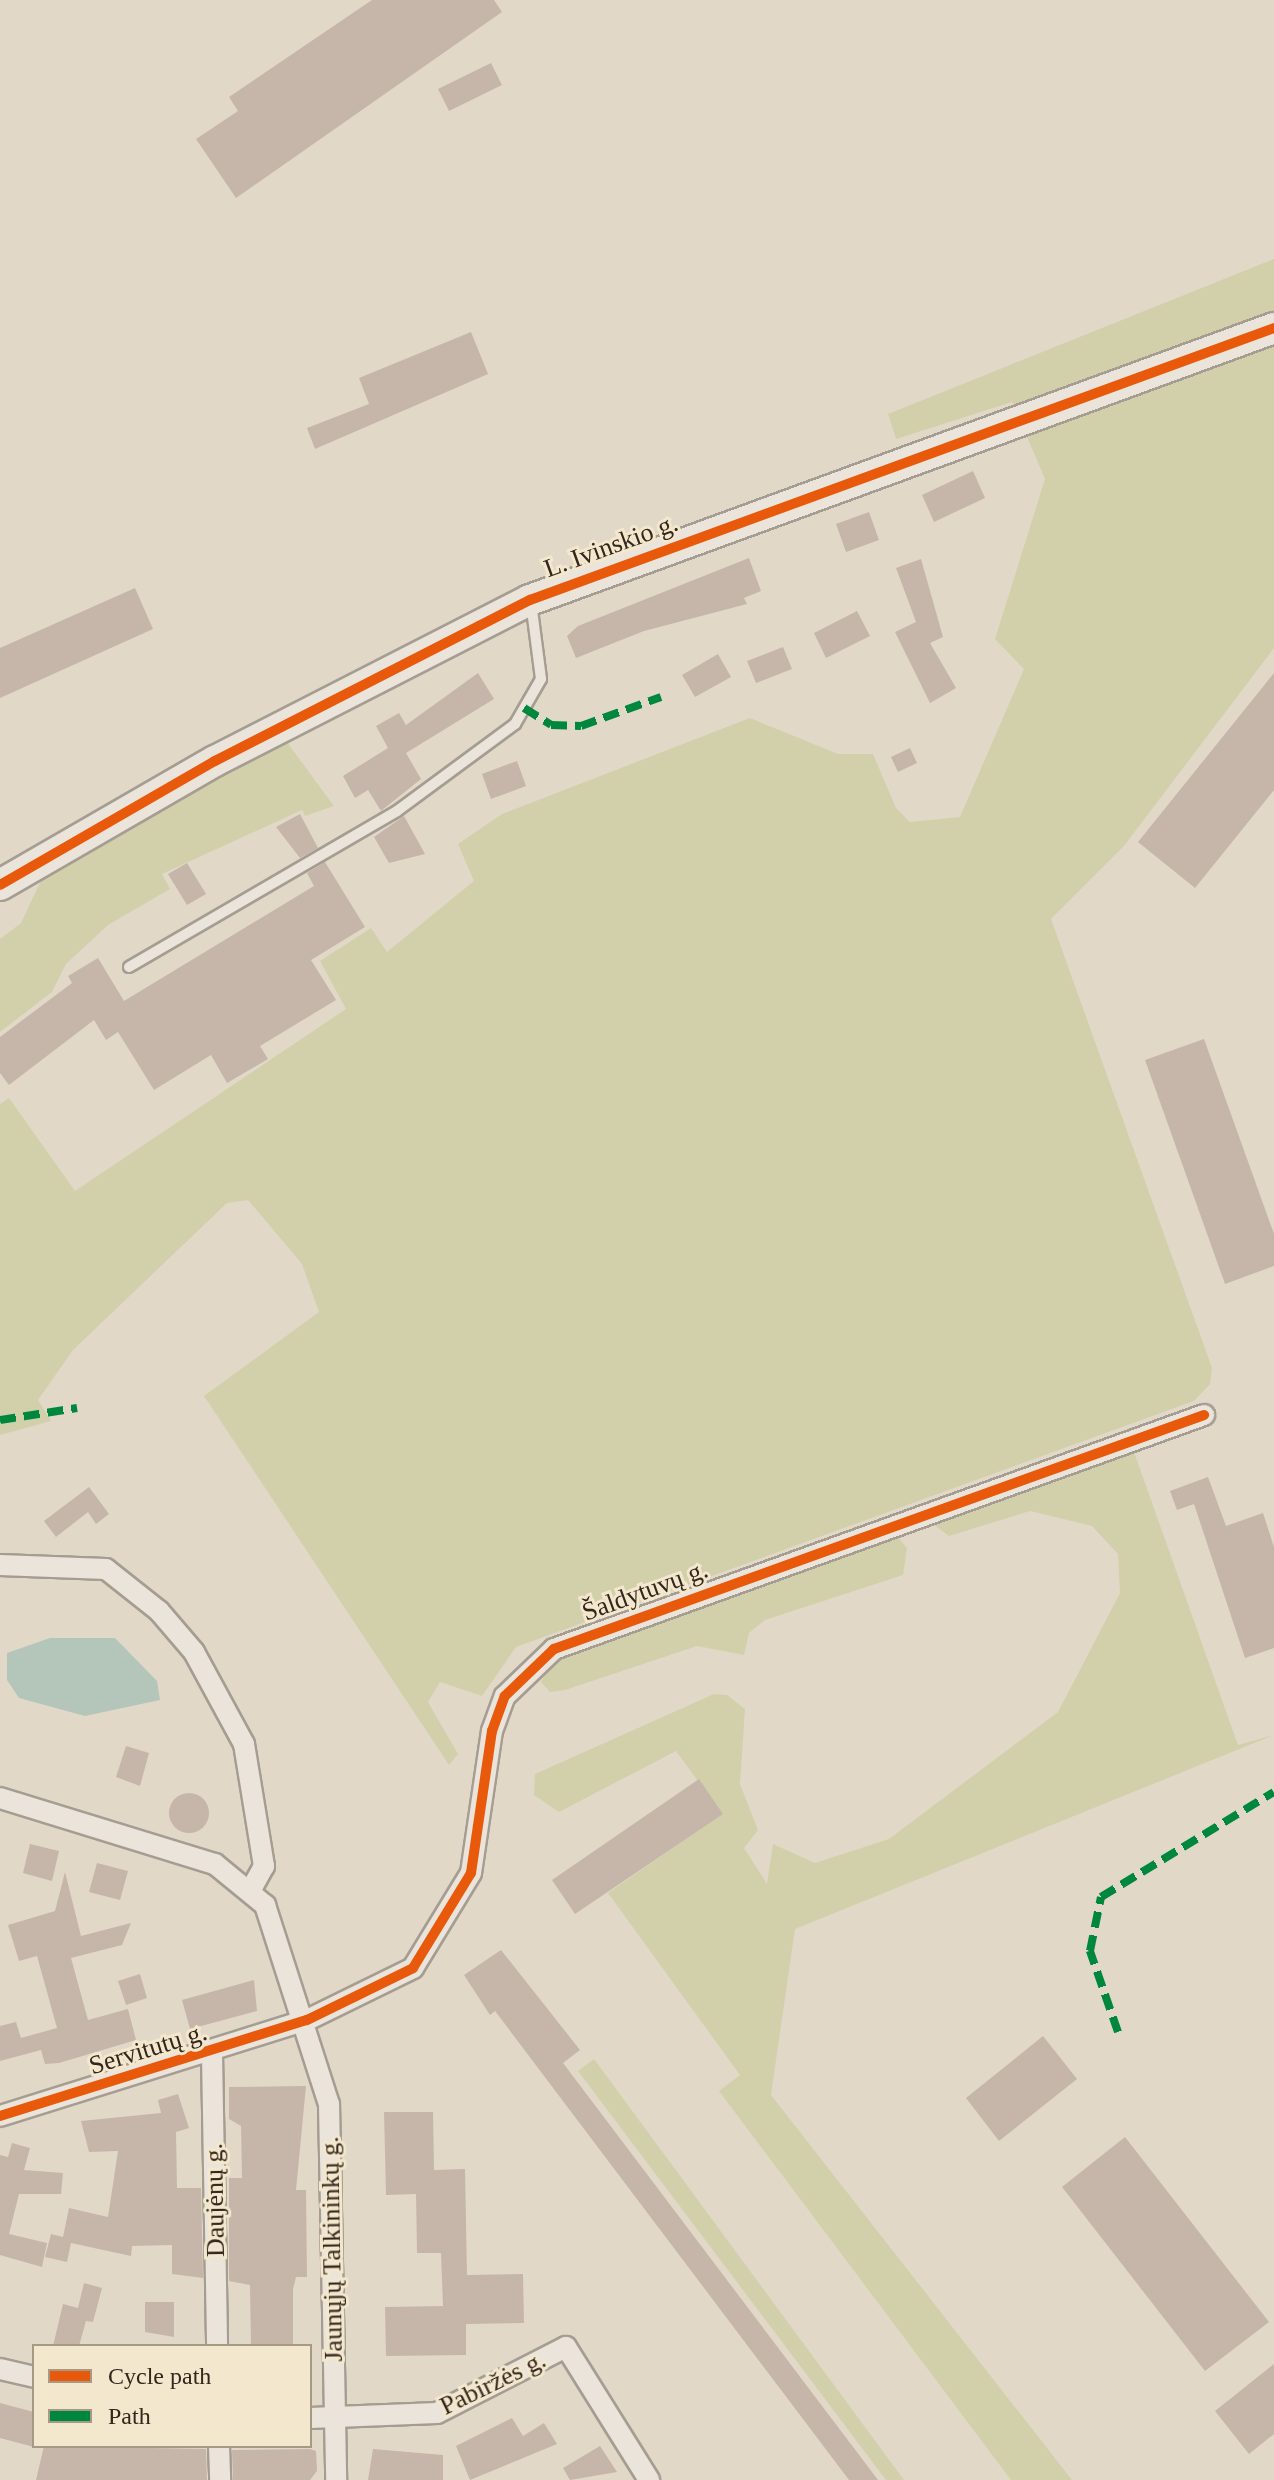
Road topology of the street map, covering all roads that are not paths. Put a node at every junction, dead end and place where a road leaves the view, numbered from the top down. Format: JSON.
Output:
{"nodes":[{"id":1,"x":1274,"y":328,"type":"edge"},
{"id":2,"x":530,"y":600,"type":"junction"},
{"id":3,"x":0,"y":885,"type":"edge"},
{"id":4,"x":129,"y":967,"type":"dead end"},
{"id":5,"x":1204,"y":1415,"type":"dead end"},
{"id":6,"x":0,"y":1565,"type":"edge"},
{"id":7,"x":0,"y":1798,"type":"edge"},
{"id":8,"x":252,"y":1888,"type":"junction"},
{"id":9,"x":307,"y":2020,"type":"junction"},
{"id":10,"x":212,"y":2054,"type":"junction"},
{"id":11,"x":0,"y":2116,"type":"edge"},
{"id":12,"x":217,"y":2344,"type":"edge"},
{"id":13,"x":0,"y":2369,"type":"edge"},
{"id":14,"x":32,"y":2377,"type":"edge"},
{"id":15,"x":312,"y":2418,"type":"edge"},
{"id":16,"x":335,"y":2419,"type":"junction"},
{"id":17,"x":219,"y":2448,"type":"edge"},
{"id":18,"x":220,"y":2480,"type":"edge"},
{"id":19,"x":336,"y":2480,"type":"edge"},
{"id":20,"x":649,"y":2480,"type":"edge"}],
"edges":[{"from":1,"to":2,"type":"street","name":"L. Ivinskio g."},
{"from":2,"to":3,"type":"street","name":"L. Ivinskio g."},
{"from":2,"to":4,"type":"lane"},
{"from":5,"to":9,"type":"street","name":"Šaldytuvų g."},
{"from":6,"to":8,"type":"street"},
{"from":7,"to":8,"type":"street"},
{"from":8,"to":9,"type":"street"},
{"from":9,"to":10,"type":"street","name":"Servitutų g."},
{"from":9,"to":16,"type":"street","name":"Jaunųjų Talkininkų g."},
{"from":10,"to":11,"type":"street","name":"Servitutų g."},
{"from":10,"to":12,"type":"street","name":"Daujėnų g."},
{"from":13,"to":14,"type":"street"},
{"from":15,"to":16,"type":"street","name":"Pabiržės g."},
{"from":16,"to":19,"type":"street","name":"Jaunųjų Talkininkų g."},
{"from":16,"to":20,"type":"street","name":"Pabiržės g."},
{"from":17,"to":18,"type":"street"}]}
